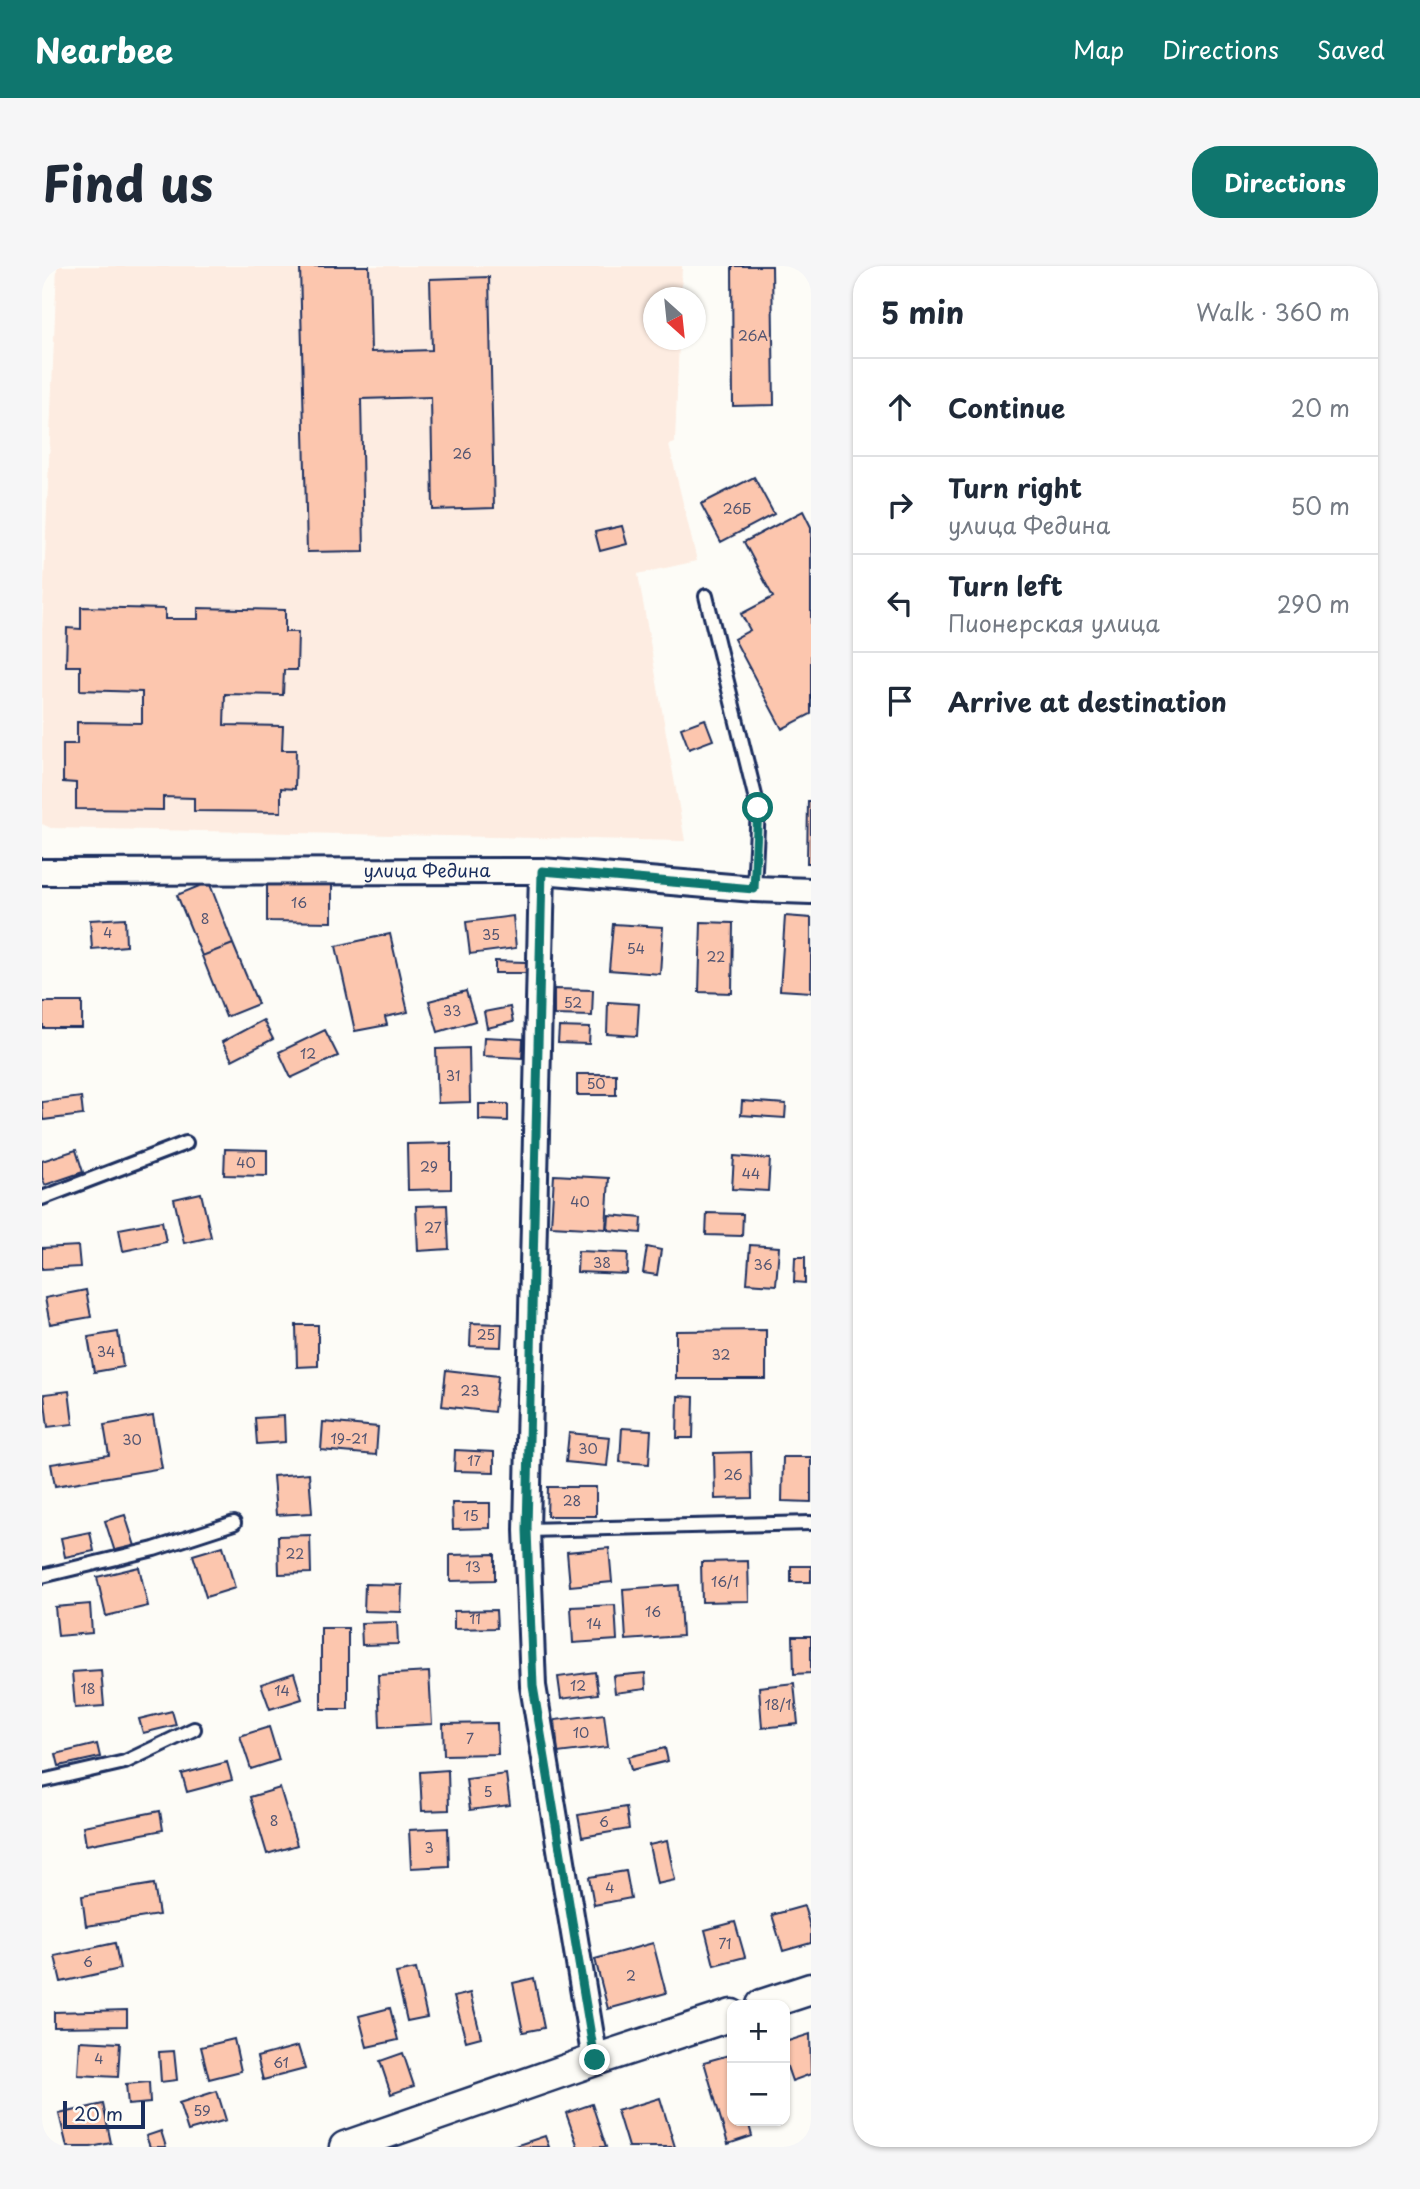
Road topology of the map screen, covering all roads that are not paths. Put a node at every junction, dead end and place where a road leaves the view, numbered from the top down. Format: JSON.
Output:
{"nodes":[{"id":1,"x":706,"y":596,"type":"dead end"},
{"id":2,"x":542,"y":871,"type":"junction"},
{"id":3,"x":42,"y":872,"type":"edge"},
{"id":4,"x":754,"y":889,"type":"junction"},
{"id":5,"x":811,"y":891,"type":"edge"},
{"id":6,"x":186,"y":1143,"type":"dead end"},
{"id":7,"x":42,"y":1198,"type":"edge"},
{"id":8,"x":234,"y":1523,"type":"dead end"},
{"id":9,"x":811,"y":1523,"type":"edge"},
{"id":10,"x":527,"y":1530,"type":"junction"},
{"id":11,"x":42,"y":1576,"type":"edge"},
{"id":12,"x":194,"y":1729,"type":"dead end"},
{"id":13,"x":42,"y":1781,"type":"edge"},
{"id":14,"x":811,"y":1989,"type":"edge"},
{"id":15,"x":777,"y":2000,"type":"edge"},
{"id":16,"x":727,"y":2017,"type":"edge"},
{"id":17,"x":595,"y":2060,"type":"junction"},
{"id":18,"x":345,"y":2147,"type":"edge"}],
"edges":[{"from":1,"to":4,"type":"lane"},
{"from":2,"to":3,"type":"street","name":"улица Федина"},
{"from":2,"to":4,"type":"street","name":"улица Федина"},
{"from":2,"to":10,"type":"street"},
{"from":4,"to":5,"type":"street","name":"улица Федина"},
{"from":6,"to":7,"type":"lane"},
{"from":8,"to":11,"type":"lane"},
{"from":9,"to":10,"type":"lane"},
{"from":10,"to":17,"type":"street"},
{"from":12,"to":13,"type":"lane"},
{"from":14,"to":15,"type":"street"},
{"from":16,"to":17,"type":"street"},
{"from":17,"to":18,"type":"street"}]}
